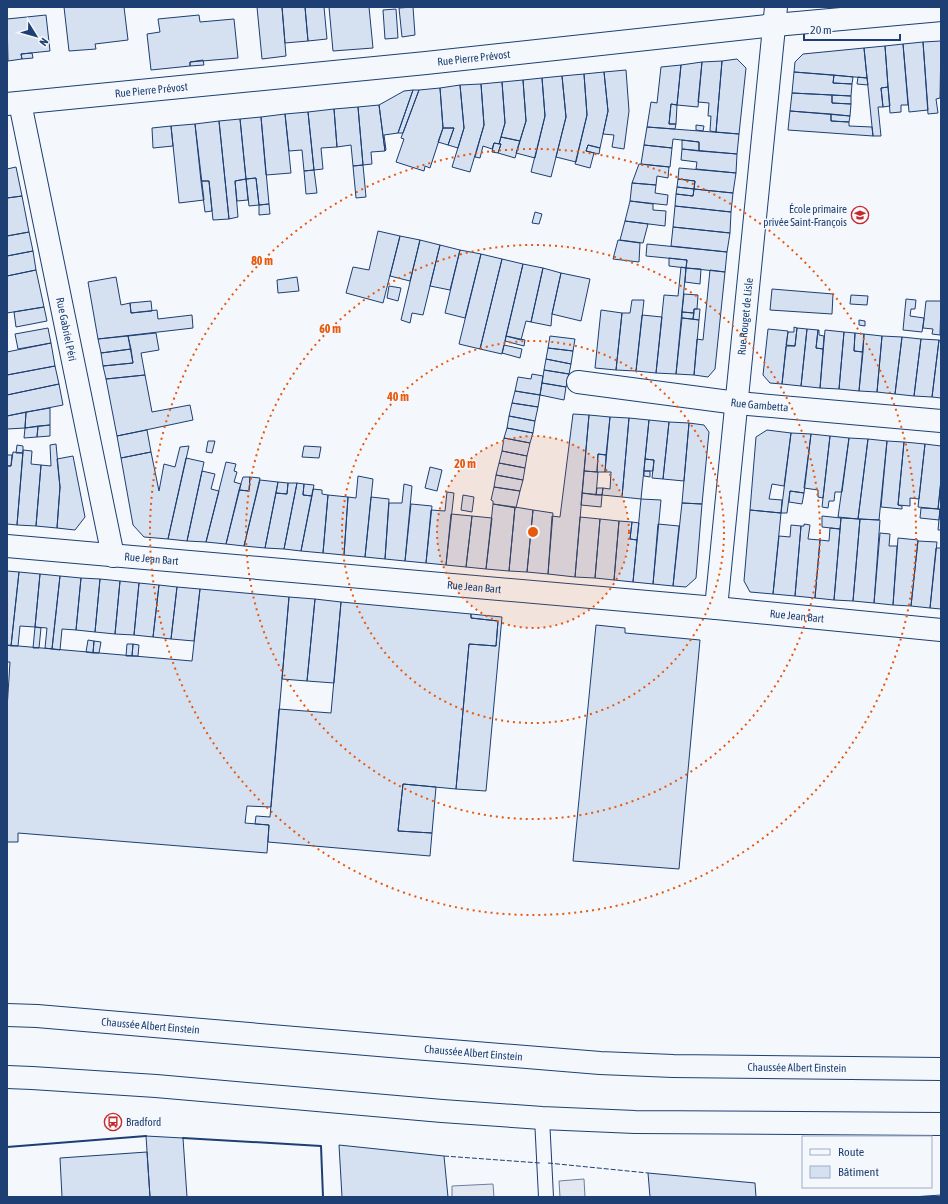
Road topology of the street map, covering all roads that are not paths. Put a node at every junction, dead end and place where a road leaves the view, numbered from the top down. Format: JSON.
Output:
{"nodes":[{"id":1,"x":941,"y":10,"type":"edge"},
{"id":2,"x":776,"y":16,"type":"edge"},
{"id":3,"x":14,"y":103,"type":"edge"},
{"id":4,"x":578,"y":382,"type":"dead end"},
{"id":5,"x":736,"y":403,"type":"junction"},
{"id":6,"x":941,"y":421,"type":"edge"},
{"id":7,"x":7,"y":546,"type":"edge"},
{"id":8,"x":113,"y":556,"type":"junction"},
{"id":9,"x":716,"y":608,"type":"junction"},
{"id":10,"x":941,"y":630,"type":"edge"},
{"id":11,"x":7,"y":1015,"type":"edge"},
{"id":12,"x":941,"y":1069,"type":"edge"},
{"id":13,"x":7,"y":1077,"type":"edge"},
{"id":14,"x":542,"y":1118,"type":"junction"},
{"id":15,"x":941,"y":1124,"type":"edge"},
{"id":16,"x":546,"y":1197,"type":"edge"}],
"edges":[{"from":1,"to":2,"type":"street","name":"Rue Pierre Prévost"},
{"from":2,"to":3,"type":"street","name":"Rue Pierre Prévost"},
{"from":2,"to":5,"type":"street","name":"Rue Rouget de Lisle"},
{"from":3,"to":8,"type":"street","name":"Rue Gabriel Péri"},
{"from":4,"to":5,"type":"street","name":"Rue Gambetta"},
{"from":5,"to":6,"type":"street","name":"Rue Gambetta"},
{"from":5,"to":9,"type":"street","name":"Rue Rouget de Lisle"},
{"from":7,"to":8,"type":"street","name":"Rue Jean Bart"},
{"from":8,"to":9,"type":"street","name":"Rue Jean Bart"},
{"from":9,"to":10,"type":"street","name":"Rue Jean Bart"},
{"from":11,"to":12,"type":"street","name":"Chaussée Albert Einstein"},
{"from":13,"to":14,"type":"street"},
{"from":14,"to":15,"type":"street"},
{"from":14,"to":16,"type":"lane"}]}
